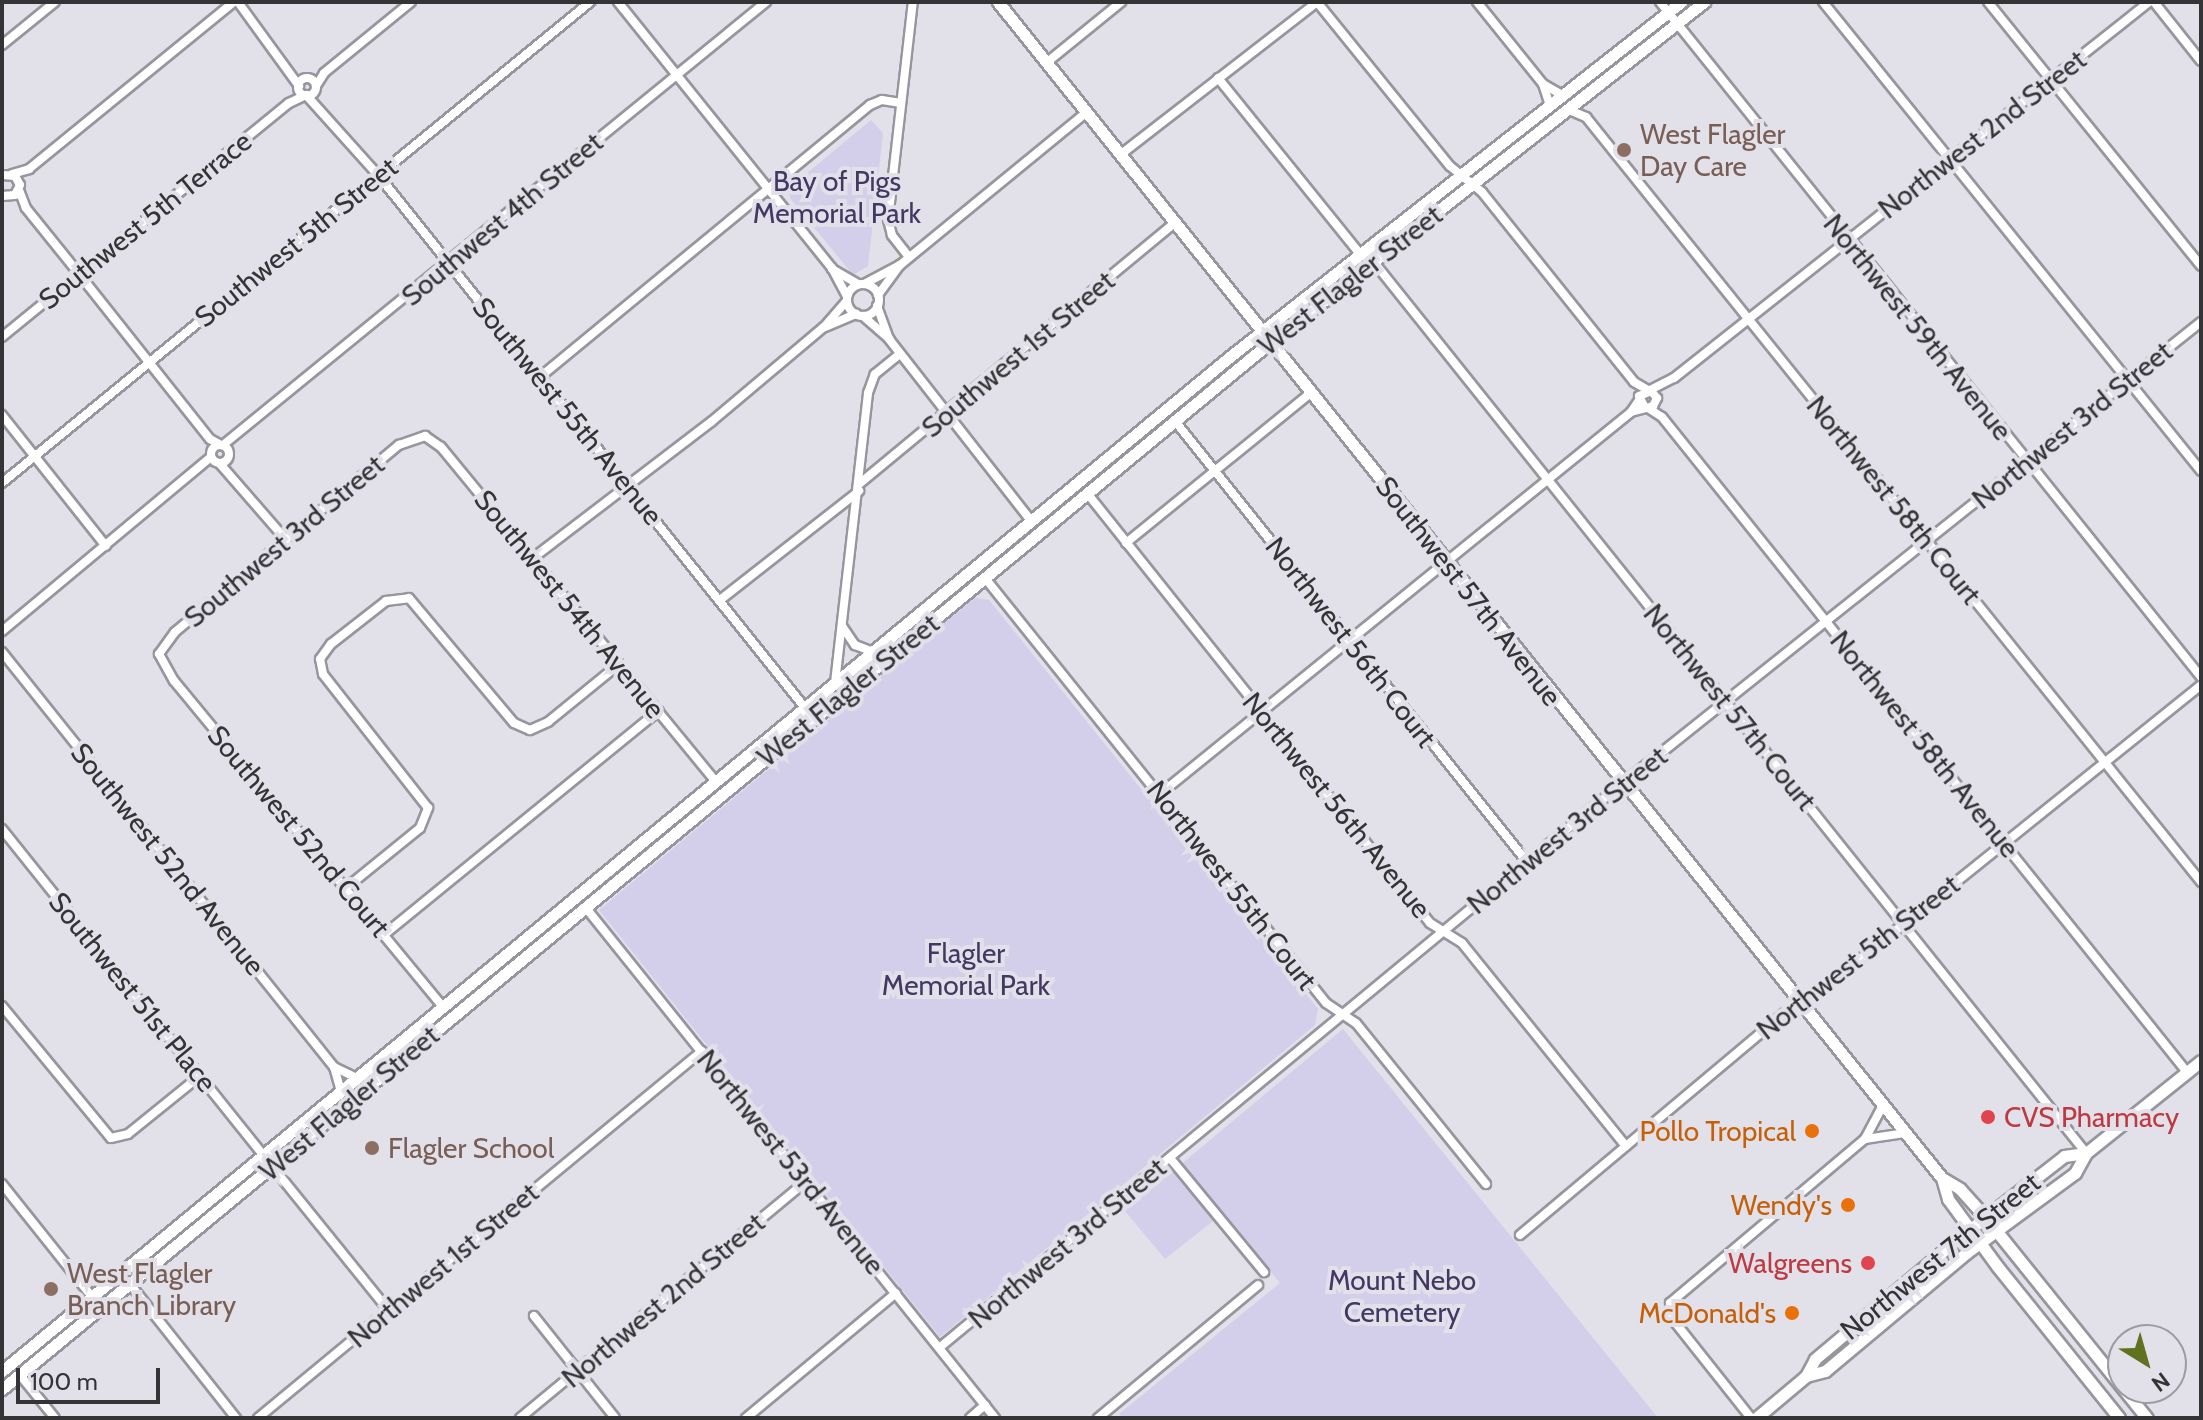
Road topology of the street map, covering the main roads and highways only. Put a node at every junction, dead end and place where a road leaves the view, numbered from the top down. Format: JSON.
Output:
{"nodes":[{"id":1,"x":998,"y":2,"type":"edge"},
{"id":2,"x":1681,"y":2,"type":"edge"},
{"id":3,"x":1704,"y":2,"type":"edge"},
{"id":4,"x":1262,"y":331,"type":"junction"},
{"id":5,"x":1271,"y":342,"type":"junction"},
{"id":6,"x":1097,"y":467,"type":"junction"},
{"id":7,"x":1087,"y":493,"type":"junction"},
{"id":8,"x":1031,"y":521,"type":"junction"},
{"id":9,"x":1021,"y":547,"type":"junction"},
{"id":10,"x":835,"y":683,"type":"junction"},
{"id":11,"x":829,"y":707,"type":"junction"},
{"id":12,"x":670,"y":820,"type":"junction"},
{"id":13,"x":678,"y":830,"type":"junction"},
{"id":14,"x":601,"y":876,"type":"junction"},
{"id":15,"x":576,"y":897,"type":"junction"},
{"id":16,"x":586,"y":908,"type":"junction"},
{"id":17,"x":566,"y":923,"type":"junction"},
{"id":18,"x":443,"y":1007,"type":"junction"},
{"id":19,"x":422,"y":1043,"type":"junction"},
{"id":20,"x":2201,"y":1061,"type":"edge"},
{"id":21,"x":287,"y":1136,"type":"junction"},
{"id":22,"x":2086,"y":1153,"type":"junction"},
{"id":23,"x":272,"y":1166,"type":"junction"},
{"id":24,"x":1942,"y":1178,"type":"junction"},
{"id":25,"x":1986,"y":1218,"type":"junction"},
{"id":26,"x":1971,"y":1229,"type":"junction"},
{"id":27,"x":1998,"y":1233,"type":"junction"},
{"id":28,"x":1981,"y":1244,"type":"junction"},
{"id":29,"x":145,"y":1254,"type":"junction"},
{"id":30,"x":130,"y":1284,"type":"junction"},
{"id":31,"x":2,"y":1371,"type":"edge"},
{"id":32,"x":1806,"y":1376,"type":"junction"},
{"id":33,"x":2,"y":1389,"type":"edge"},
{"id":34,"x":2119,"y":1417,"type":"edge"},
{"id":35,"x":1753,"y":1418,"type":"edge"},
{"id":36,"x":2147,"y":1418,"type":"edge"}],
"edges":[{"from":1,"to":4,"type":"main road","name":"Southwest 57th Avenue"},
{"from":2,"to":4,"type":"main road","name":"West Flagler Street"},
{"from":3,"to":5,"type":"main road","name":"West Flagler Street"},
{"from":4,"to":5,"type":"main road","name":"Southwest 57th Avenue"},
{"from":4,"to":6,"type":"main road","name":"West Flagler Street"},
{"from":5,"to":7,"type":"main road","name":"West Flagler Street"},
{"from":5,"to":24,"type":"main road","name":"Southwest 57th Avenue"},
{"from":6,"to":7,"type":"main road"},
{"from":6,"to":8,"type":"main road","name":"West Flagler Street"},
{"from":7,"to":9,"type":"main road","name":"West Flagler Street"},
{"from":8,"to":9,"type":"main road"},
{"from":8,"to":10,"type":"main road","name":"West Flagler Street"},
{"from":9,"to":11,"type":"main road","name":"West Flagler Street"},
{"from":10,"to":11,"type":"main road"},
{"from":10,"to":12,"type":"main road","name":"West Flagler Street"},
{"from":11,"to":13,"type":"main road","name":"West Flagler Street"},
{"from":12,"to":13,"type":"main road"},
{"from":12,"to":14,"type":"main road","name":"West Flagler Street"},
{"from":13,"to":16,"type":"main road","name":"West Flagler Street"},
{"from":14,"to":15,"type":"main road","name":"West Flagler Street"},
{"from":14,"to":16,"type":"main road"},
{"from":15,"to":17,"type":"main road"},
{"from":15,"to":18,"type":"main road","name":"West Flagler Street"},
{"from":16,"to":17,"type":"main road","name":"West Flagler Street"},
{"from":17,"to":19,"type":"main road","name":"West Flagler Street"},
{"from":18,"to":19,"type":"main road"},
{"from":18,"to":21,"type":"main road","name":"West Flagler Street"},
{"from":19,"to":23,"type":"main road","name":"West Flagler Street"},
{"from":20,"to":22,"type":"main road","name":"Northwest 7th Street"},
{"from":21,"to":23,"type":"main road"},
{"from":21,"to":29,"type":"main road","name":"West Flagler Street"},
{"from":22,"to":25,"type":"main road","name":"Northwest 7th Street"},
{"from":22,"to":27,"type":"main road","name":"Northwest 7th Street"},
{"from":23,"to":30,"type":"main road","name":"West Flagler Street"},
{"from":24,"to":25,"type":"main road"},
{"from":24,"to":26,"type":"main road"},
{"from":25,"to":26,"type":"main road","name":"Northwest 7th Street"},
{"from":25,"to":27,"type":"main road"},
{"from":26,"to":28,"type":"main road"},
{"from":26,"to":32,"type":"main road","name":"Northwest 7th Street"},
{"from":27,"to":28,"type":"main road","name":"Northwest 7th Street"},
{"from":27,"to":36,"type":"main road"},
{"from":28,"to":32,"type":"main road","name":"Northwest 7th Street"},
{"from":28,"to":34,"type":"main road"},
{"from":29,"to":30,"type":"main road"},
{"from":29,"to":31,"type":"main road","name":"West Flagler Street"},
{"from":30,"to":33,"type":"main road","name":"West Flagler Street"},
{"from":32,"to":35,"type":"main road","name":"Northwest 7th Street"}]}
